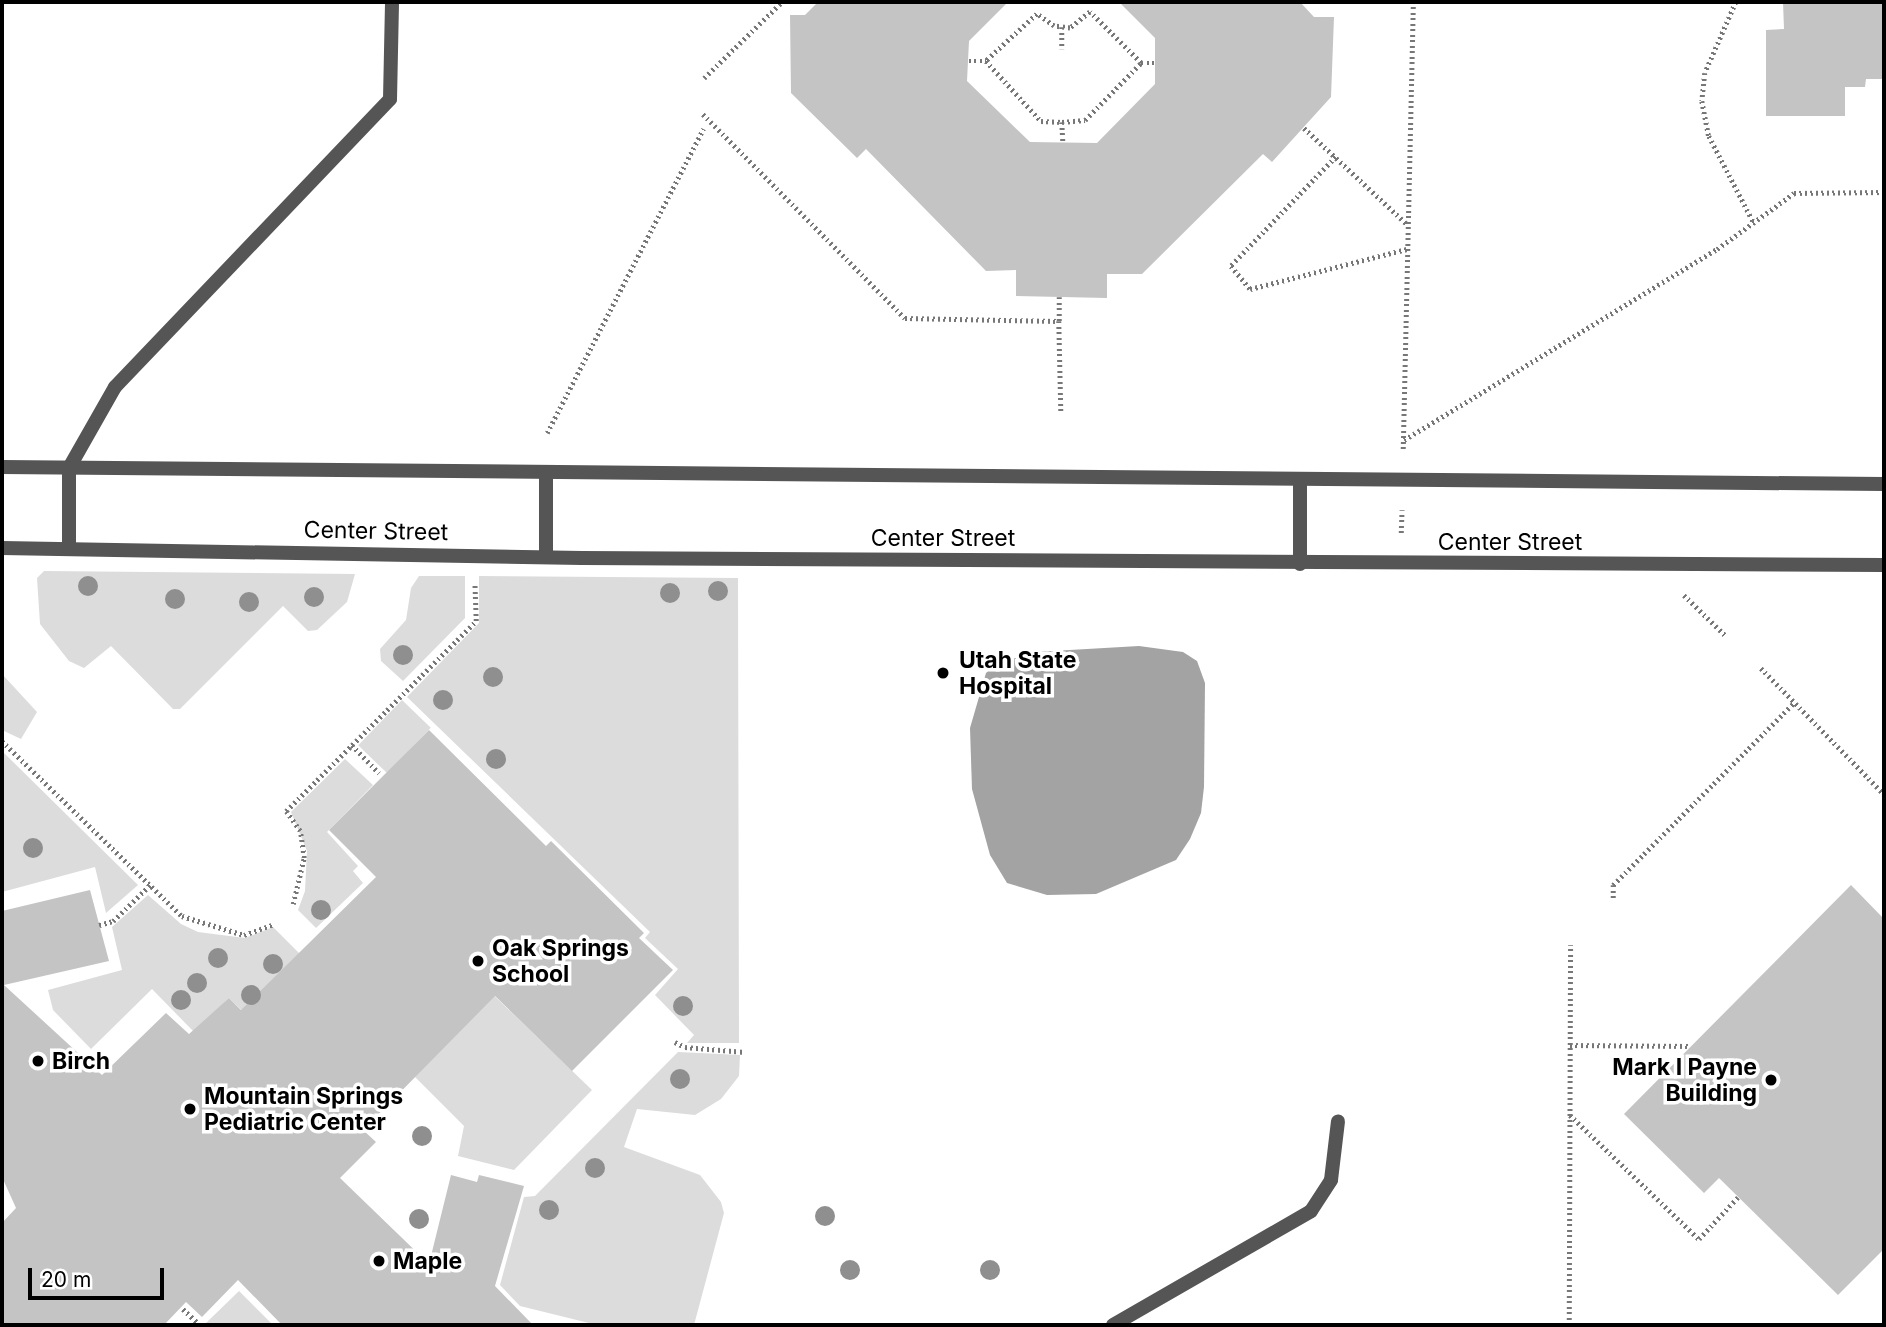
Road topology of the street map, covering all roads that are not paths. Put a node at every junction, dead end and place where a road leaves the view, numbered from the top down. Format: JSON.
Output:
{"nodes":[{"id":1,"x":392,"y":2,"type":"edge"},
{"id":2,"x":2,"y":467,"type":"edge"},
{"id":3,"x":69,"y":468,"type":"junction"},
{"id":4,"x":546,"y":472,"type":"junction"},
{"id":5,"x":1300,"y":480,"type":"junction"},
{"id":6,"x":1884,"y":484,"type":"edge"},
{"id":7,"x":2,"y":548,"type":"edge"},
{"id":8,"x":69,"y":548,"type":"junction"},
{"id":9,"x":546,"y":558,"type":"junction"},
{"id":10,"x":1300,"y":564,"type":"junction"},
{"id":11,"x":1884,"y":565,"type":"edge"},
{"id":12,"x":1338,"y":1121,"type":"dead end"},
{"id":13,"x":1113,"y":1325,"type":"edge"}],
"edges":[{"from":1,"to":3,"type":"street"},
{"from":2,"to":3,"type":"street"},
{"from":3,"to":4,"type":"street"},
{"from":3,"to":8,"type":"street"},
{"from":4,"to":5,"type":"street"},
{"from":4,"to":9,"type":"street"},
{"from":5,"to":6,"type":"street"},
{"from":5,"to":10,"type":"street"},
{"from":7,"to":8,"type":"street","name":"Center Street"},
{"from":8,"to":9,"type":"street","name":"Center Street"},
{"from":9,"to":10,"type":"street","name":"Center Street"},
{"from":10,"to":11,"type":"street","name":"Center Street"},
{"from":12,"to":13,"type":"street"}]}
